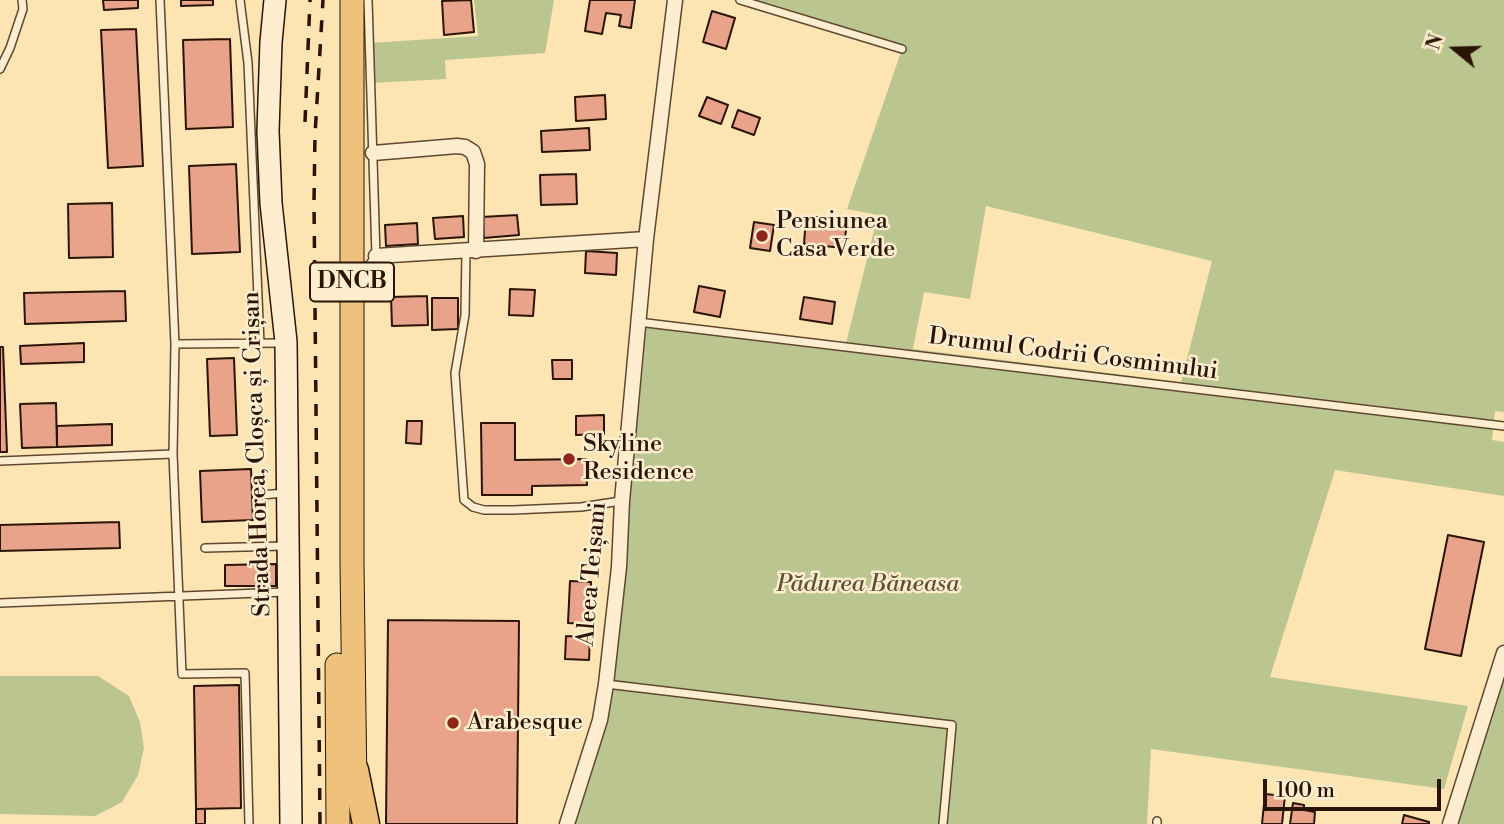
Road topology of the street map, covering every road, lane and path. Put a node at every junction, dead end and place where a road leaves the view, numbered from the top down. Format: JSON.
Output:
{"nodes":[{"id":1,"x":22,"y":0,"type":"edge"},
{"id":2,"x":160,"y":0,"type":"edge"},
{"id":3,"x":240,"y":0,"type":"edge"},
{"id":4,"x":275,"y":0,"type":"edge"},
{"id":5,"x":339,"y":0,"type":"edge"},
{"id":6,"x":352,"y":0,"type":"edge"},
{"id":7,"x":368,"y":0,"type":"edge"},
{"id":8,"x":675,"y":0,"type":"edge"},
{"id":9,"x":740,"y":0,"type":"edge"},
{"id":10,"x":902,"y":49,"type":"dead end"},
{"id":11,"x":0,"y":69,"type":"edge"},
{"id":12,"x":373,"y":153,"type":"junction"},
{"id":13,"x":646,"y":239,"type":"junction"},
{"id":14,"x":471,"y":251,"type":"junction"},
{"id":15,"x":376,"y":256,"type":"junction"},
{"id":16,"x":363,"y":287,"type":"dead end"},
{"id":17,"x":637,"y":322,"type":"junction"},
{"id":18,"x":286,"y":342,"type":"junction"},
{"id":19,"x":175,"y":344,"type":"junction"},
{"id":20,"x":260,"y":344,"type":"junction"},
{"id":21,"x":1504,"y":426,"type":"edge"},
{"id":22,"x":173,"y":454,"type":"junction"},
{"id":23,"x":0,"y":461,"type":"edge"},
{"id":24,"x":289,"y":493,"type":"junction"},
{"id":25,"x":261,"y":495,"type":"dead end"},
{"id":26,"x":622,"y":501,"type":"junction"},
{"id":27,"x":289,"y":546,"type":"junction"},
{"id":28,"x":205,"y":548,"type":"dead end"},
{"id":29,"x":344,"y":564,"type":"junction"},
{"id":30,"x":289,"y":592,"type":"junction"},
{"id":31,"x":178,"y":597,"type":"junction"},
{"id":32,"x":0,"y":603,"type":"edge"},
{"id":33,"x":1504,"y":653,"type":"edge"},
{"id":34,"x":606,"y":684,"type":"junction"},
{"id":35,"x":355,"y":770,"type":"junction"},
{"id":36,"x":249,"y":824,"type":"edge"},
{"id":37,"x":291,"y":824,"type":"edge"},
{"id":38,"x":338,"y":824,"type":"edge"},
{"id":39,"x":356,"y":824,"type":"edge"},
{"id":40,"x":366,"y":824,"type":"edge"},
{"id":41,"x":567,"y":824,"type":"edge"},
{"id":42,"x":943,"y":824,"type":"edge"},
{"id":43,"x":1450,"y":824,"type":"edge"}],
"edges":[{"from":1,"to":11,"type":"lane"},
{"from":2,"to":19,"type":"lane"},
{"from":3,"to":20,"type":"lane"},
{"from":4,"to":18,"type":"street","name":"Strada Horea, Cloșca și Crișan"},
{"from":5,"to":29,"type":"main road","number":"DNCB"},
{"from":6,"to":29,"type":"main road","number":"DNCB"},
{"from":7,"to":12,"type":"lane"},
{"from":8,"to":13,"type":"street","name":"Aleea Teișani"},
{"from":9,"to":10,"type":"lane"},
{"from":12,"to":14,"type":"street"},
{"from":12,"to":15,"type":"lane"},
{"from":13,"to":14,"type":"street"},
{"from":13,"to":17,"type":"street","name":"Aleea Teișani"},
{"from":14,"to":15,"type":"street"},
{"from":14,"to":26,"type":"lane"},
{"from":15,"to":16,"type":"lane"},
{"from":17,"to":21,"type":"lane","name":"Drumul Codrii Cosminului"},
{"from":17,"to":26,"type":"street","name":"Aleea Teișani"},
{"from":18,"to":20,"type":"lane"},
{"from":18,"to":24,"type":"street","name":"Strada Horea, Cloșca și Crișan"},
{"from":19,"to":20,"type":"lane"},
{"from":19,"to":22,"type":"lane"},
{"from":22,"to":23,"type":"lane"},
{"from":22,"to":31,"type":"lane"},
{"from":24,"to":25,"type":"lane"},
{"from":24,"to":27,"type":"street","name":"Strada Horea, Cloșca și Crișan"},
{"from":26,"to":34,"type":"street","name":"Aleea Teișani"},
{"from":27,"to":28,"type":"lane"},
{"from":27,"to":30,"type":"street","name":"Strada Horea, Cloșca și Crișan"},
{"from":29,"to":35,"type":"main road","number":"DNCB"},
{"from":29,"to":38,"type":"main road","number":"DNCB"},
{"from":30,"to":31,"type":"lane"},
{"from":30,"to":37,"type":"street","name":"Strada Horea, Cloșca și Crișan"},
{"from":31,"to":32,"type":"lane"},
{"from":31,"to":36,"type":"lane"},
{"from":33,"to":43,"type":"street"},
{"from":34,"to":41,"type":"street","name":"Aleea Teișani"},
{"from":34,"to":42,"type":"lane"},
{"from":35,"to":39,"type":"main road","number":"DNCB"},
{"from":35,"to":40,"type":"highway"}]}
